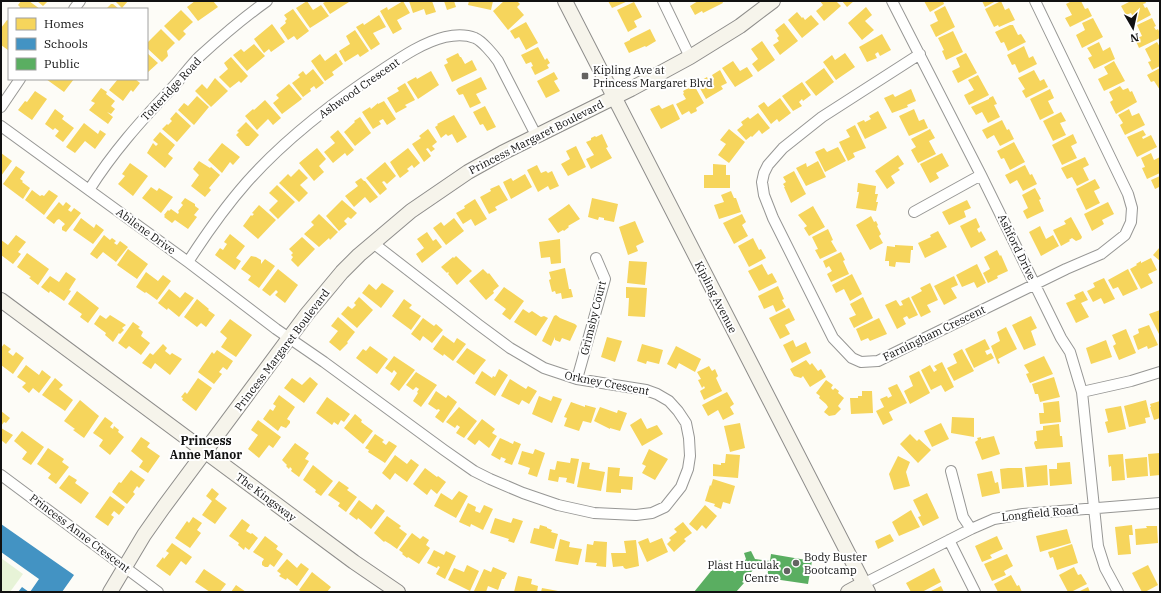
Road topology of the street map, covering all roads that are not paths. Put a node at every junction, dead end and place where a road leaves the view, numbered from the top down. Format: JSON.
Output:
{"nodes":[{"id":1,"x":267,"y":1,"type":"edge"},
{"id":2,"x":565,"y":1,"type":"edge"},
{"id":3,"x":663,"y":1,"type":"edge"},
{"id":4,"x":773,"y":1,"type":"edge"},
{"id":5,"x":892,"y":1,"type":"edge"},
{"id":6,"x":1035,"y":1,"type":"edge"},
{"id":7,"x":920,"y":54,"type":"junction"},
{"id":8,"x":690,"y":57,"type":"junction"},
{"id":9,"x":19,"y":80,"type":"edge"},
{"id":10,"x":614,"y":97,"type":"junction"},
{"id":11,"x":1,"y":107,"type":"edge"},
{"id":12,"x":1,"y":126,"type":"edge"},
{"id":13,"x":536,"y":135,"type":"junction"},
{"id":14,"x":981,"y":175,"type":"junction"},
{"id":15,"x":89,"y":190,"type":"junction"},
{"id":16,"x":914,"y":212,"type":"dead end"},
{"id":17,"x":373,"y":243,"type":"junction"},
{"id":18,"x":596,"y":258,"type":"dead end"},
{"id":19,"x":188,"y":262,"type":"junction"},
{"id":20,"x":1034,"y":284,"type":"junction"},
{"id":21,"x":1,"y":300,"type":"edge"},
{"id":22,"x":289,"y":338,"type":"junction"},
{"id":23,"x":1160,"y":372,"type":"edge"},
{"id":24,"x":577,"y":379,"type":"junction"},
{"id":25,"x":1082,"y":392,"type":"junction"},
{"id":26,"x":205,"y":452,"type":"junction"},
{"id":27,"x":951,"y":471,"type":"dead end"},
{"id":28,"x":1,"y":475,"type":"edge"},
{"id":29,"x":1160,"y":503,"type":"edge"},
{"id":30,"x":1094,"y":508,"type":"junction"},
{"id":31,"x":971,"y":529,"type":"junction"},
{"id":32,"x":949,"y":540,"type":"junction"},
{"id":33,"x":124,"y":567,"type":"junction"},
{"id":34,"x":866,"y":588,"type":"edge"},
{"id":35,"x":110,"y":592,"type":"edge"},
{"id":36,"x":158,"y":592,"type":"edge"},
{"id":37,"x":398,"y":592,"type":"edge"},
{"id":38,"x":848,"y":592,"type":"edge"},
{"id":39,"x":975,"y":592,"type":"edge"},
{"id":40,"x":1118,"y":592,"type":"edge"}],
"edges":[{"from":1,"to":15,"type":"street","name":"Totteridge Road"},
{"from":2,"to":10,"type":"street","name":"Kipling Avenue"},
{"from":3,"to":8,"type":"street"},
{"from":4,"to":8,"type":"street","name":"Princess Margaret Boulevard"},
{"from":5,"to":7,"type":"street","name":"Ashford Drive"},
{"from":6,"to":20,"type":"street","name":"Farningham Crescent"},
{"from":7,"to":14,"type":"street","name":"Ashford Drive"},
{"from":7,"to":20,"type":"street","name":"Farningham Crescent"},
{"from":8,"to":10,"type":"street","name":"Princess Margaret Boulevard"},
{"from":9,"to":11,"type":"street"},
{"from":10,"to":13,"type":"street","name":"Princess Margaret Boulevard"},
{"from":10,"to":34,"type":"street","name":"Kipling Avenue"},
{"from":12,"to":15,"type":"street","name":"Abilene Drive"},
{"from":13,"to":17,"type":"street","name":"Princess Margaret Boulevard"},
{"from":13,"to":19,"type":"street","name":"Ashwood Crescent"},
{"from":14,"to":16,"type":"street"},
{"from":14,"to":20,"type":"street","name":"Ashford Drive"},
{"from":15,"to":19,"type":"street","name":"Abilene Drive"},
{"from":17,"to":22,"type":"street","name":"Princess Margaret Boulevard"},
{"from":17,"to":24,"type":"street","name":"Orkney Crescent"},
{"from":18,"to":24,"type":"street","name":"Grimsby Court"},
{"from":19,"to":22,"type":"street","name":"Abilene Drive"},
{"from":20,"to":25,"type":"street","name":"Ashford Drive"},
{"from":21,"to":26,"type":"street","name":"The Kingsway"},
{"from":22,"to":24,"type":"street","name":"Orkney Crescent"},
{"from":22,"to":26,"type":"street","name":"Princess Margaret Boulevard"},
{"from":23,"to":25,"type":"street"},
{"from":25,"to":30,"type":"street","name":"Ashford Drive"},
{"from":26,"to":33,"type":"street","name":"Princess Margaret Boulevard"},
{"from":26,"to":37,"type":"street","name":"The Kingsway"},
{"from":27,"to":31,"type":"street"},
{"from":28,"to":33,"type":"street","name":"Princess Anne Crescent"},
{"from":29,"to":30,"type":"street","name":"Longfield Road"},
{"from":30,"to":31,"type":"street","name":"Longfield Road"},
{"from":30,"to":40,"type":"street","name":"Ashford Drive"},
{"from":31,"to":32,"type":"street","name":"Longfield Road"},
{"from":32,"to":34,"type":"street","name":"Longfield Road"},
{"from":32,"to":39,"type":"street"},
{"from":33,"to":35,"type":"street","name":"Princess Margaret Boulevard"},
{"from":33,"to":36,"type":"street","name":"Princess Anne Crescent"},
{"from":34,"to":38,"type":"street"}]}
